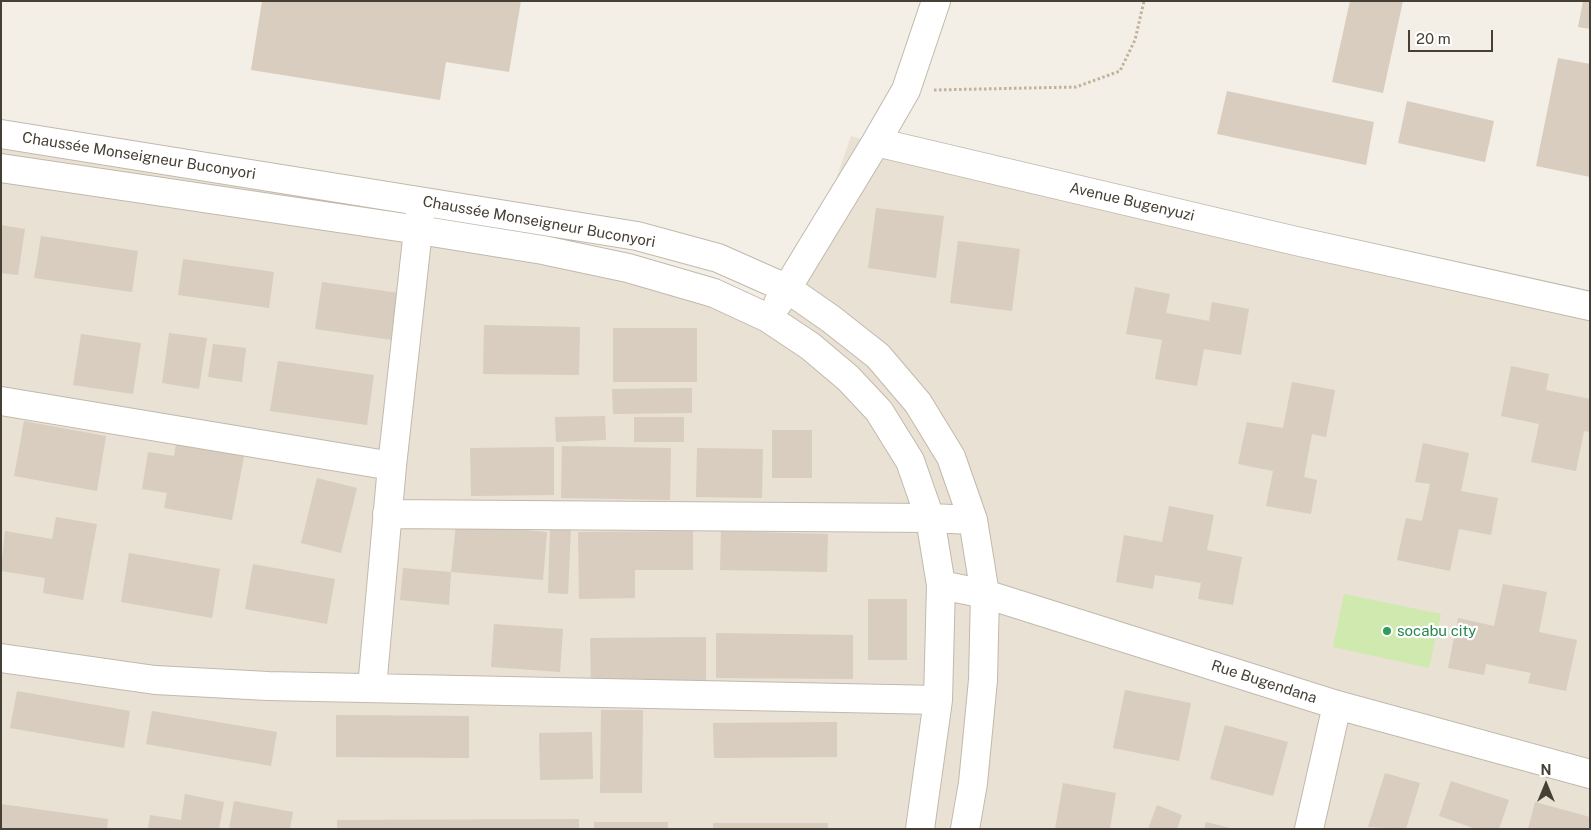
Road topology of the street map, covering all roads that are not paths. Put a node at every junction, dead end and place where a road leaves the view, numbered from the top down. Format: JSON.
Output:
{"nodes":[{"id":1,"x":936,"y":1,"type":"edge"},
{"id":2,"x":1,"y":134,"type":"edge"},
{"id":3,"x":876,"y":142,"type":"junction"},
{"id":4,"x":1,"y":168,"type":"edge"},
{"id":5,"x":420,"y":202,"type":"junction"},
{"id":6,"x":419,"y":230,"type":"junction"},
{"id":7,"x":788,"y":288,"type":"junction"},
{"id":8,"x":1590,"y":306,"type":"edge"},
{"id":9,"x":768,"y":318,"type":"junction"},
{"id":10,"x":1,"y":401,"type":"edge"},
{"id":11,"x":392,"y":466,"type":"junction"},
{"id":12,"x":388,"y":514,"type":"junction"},
{"id":13,"x":930,"y":518,"type":"junction"},
{"id":14,"x":973,"y":520,"type":"junction"},
{"id":15,"x":941,"y":586,"type":"junction"},
{"id":16,"x":985,"y":594,"type":"junction"},
{"id":17,"x":1,"y":658,"type":"edge"},
{"id":18,"x":372,"y":688,"type":"junction"},
{"id":19,"x":938,"y":700,"type":"junction"},
{"id":20,"x":1337,"y":705,"type":"junction"},
{"id":21,"x":1590,"y":774,"type":"edge"},
{"id":22,"x":920,"y":829,"type":"edge"},
{"id":23,"x":965,"y":829,"type":"edge"},
{"id":24,"x":1309,"y":829,"type":"edge"}],
"edges":[{"from":1,"to":3,"type":"street"},
{"from":2,"to":5,"type":"street","name":"Chaussée Monseigneur Buconyori"},
{"from":3,"to":7,"type":"street"},
{"from":3,"to":8,"type":"street","name":"Avenue Bugenyuzi"},
{"from":4,"to":6,"type":"street","name":"Chaussée Monseigneur Buconyori"},
{"from":5,"to":6,"type":"street"},
{"from":5,"to":7,"type":"street","name":"Chaussée Monseigneur Buconyori"},
{"from":6,"to":9,"type":"street","name":"Chaussée Monseigneur Buconyori"},
{"from":6,"to":11,"type":"street"},
{"from":7,"to":9,"type":"street"},
{"from":7,"to":14,"type":"street","name":"Chaussée Monseigneur Buconyori"},
{"from":9,"to":13,"type":"street","name":"Chaussée Monseigneur Buconyori"},
{"from":10,"to":11,"type":"street"},
{"from":11,"to":12,"type":"street"},
{"from":12,"to":13,"type":"street"},
{"from":12,"to":18,"type":"street"},
{"from":13,"to":14,"type":"street"},
{"from":13,"to":15,"type":"street","name":"Chaussée Monseigneur Buconyori"},
{"from":14,"to":16,"type":"street","name":"Chaussée Monseigneur Buconyori"},
{"from":15,"to":16,"type":"street","name":"Rue Bugendana"},
{"from":15,"to":19,"type":"street","name":"Chaussée Monseigneur Buconyori"},
{"from":16,"to":20,"type":"street","name":"Rue Bugendana"},
{"from":16,"to":23,"type":"street","name":"Chaussée Monseigneur Buconyori"},
{"from":17,"to":18,"type":"street"},
{"from":18,"to":19,"type":"street"},
{"from":19,"to":22,"type":"street","name":"Chaussée Monseigneur Buconyori"},
{"from":20,"to":21,"type":"street","name":"Rue Bugendana"},
{"from":20,"to":24,"type":"street"}]}
